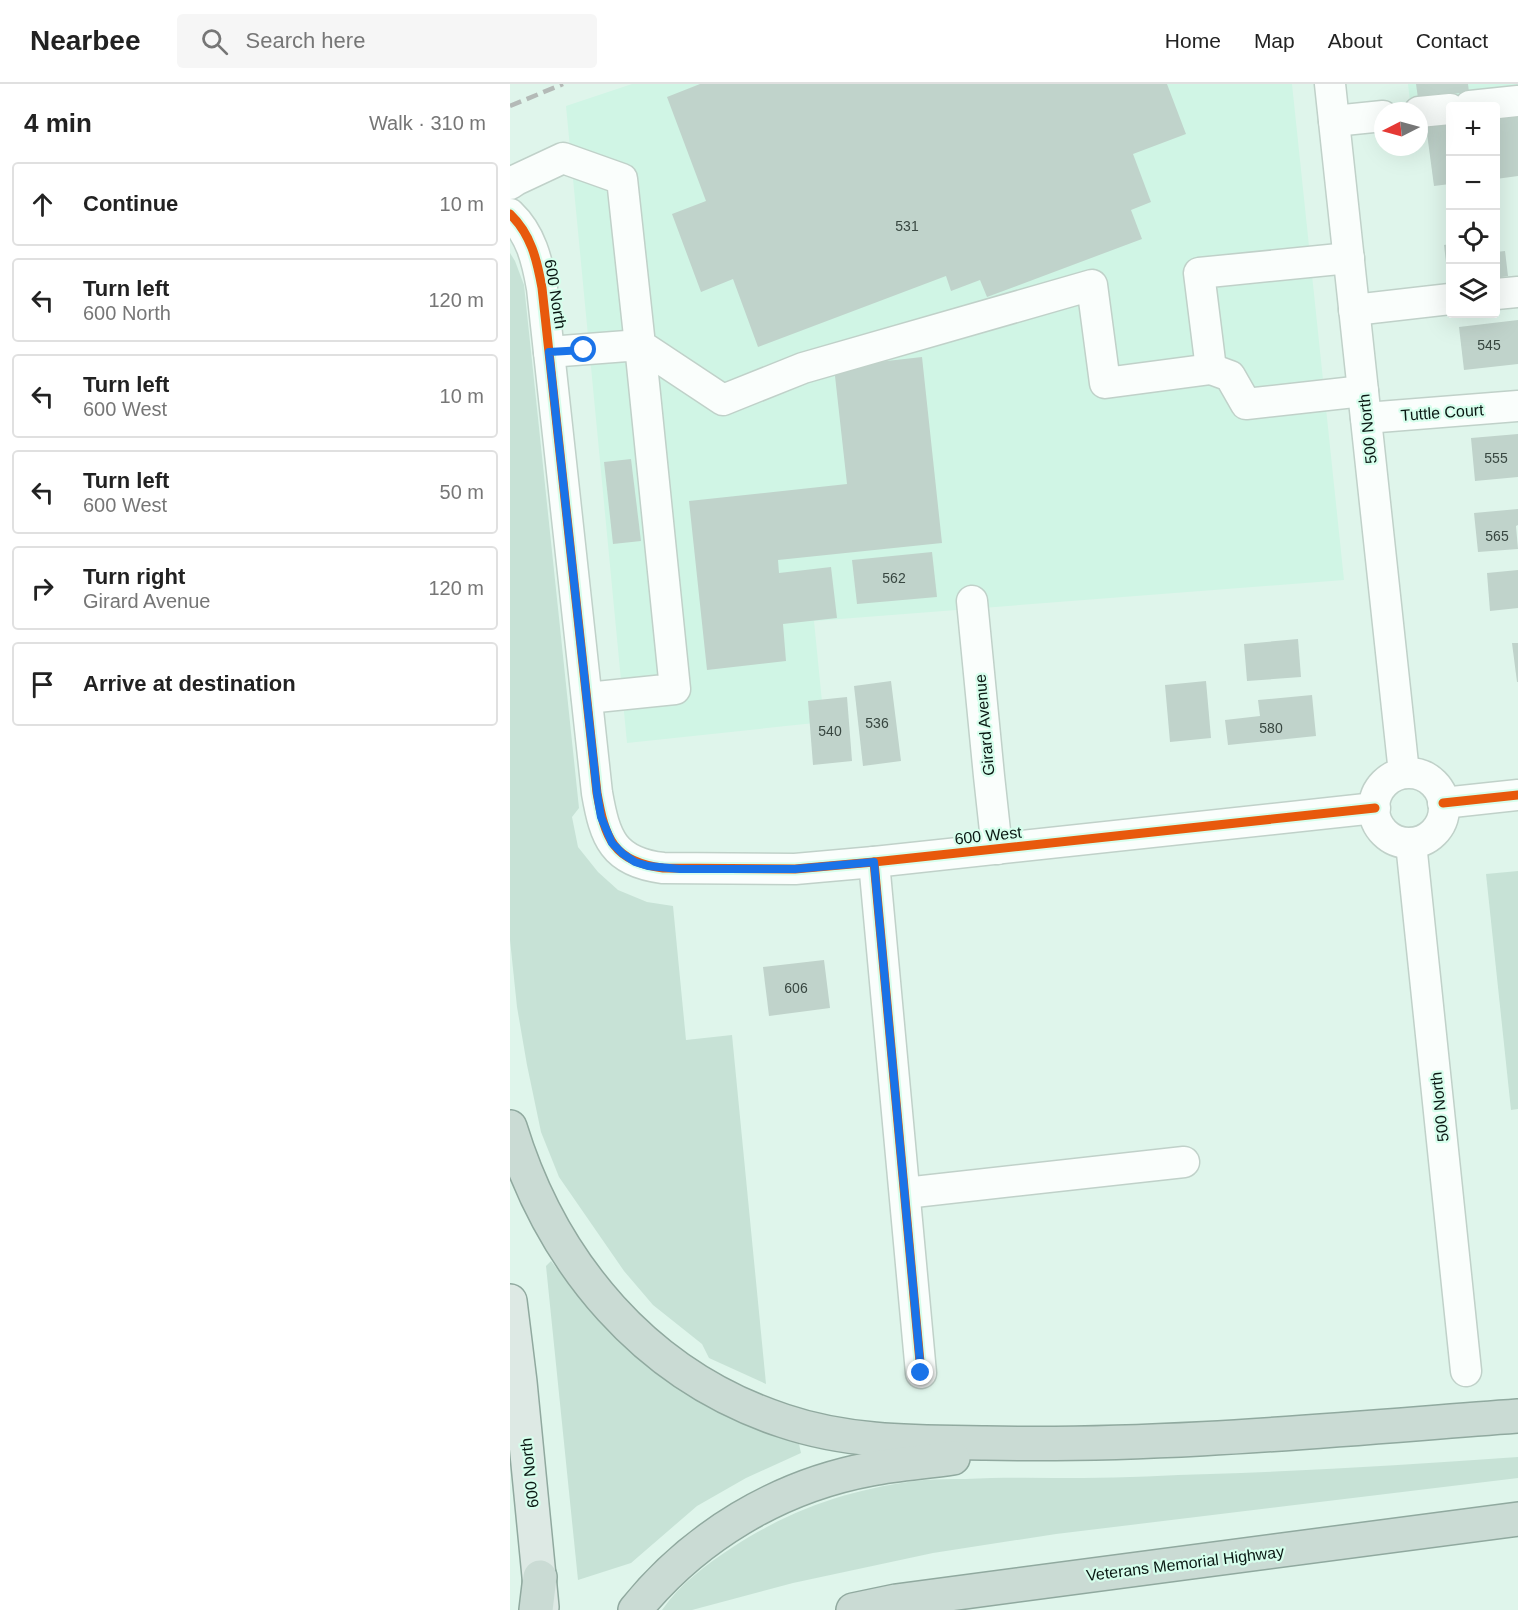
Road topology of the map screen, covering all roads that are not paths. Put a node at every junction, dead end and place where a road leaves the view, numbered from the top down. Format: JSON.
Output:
{"nodes":[{"id":1,"x":1330,"y":84,"type":"edge"},
{"id":2,"x":1518,"y":101,"type":"edge"},
{"id":3,"x":1500,"y":103,"type":"edge"},
{"id":4,"x":1446,"y":109,"type":"edge"},
{"id":5,"x":1428,"y":111,"type":"edge"},
{"id":6,"x":1374,"y":117,"type":"edge"},
{"id":7,"x":1334,"y":122,"type":"junction"},
{"id":8,"x":510,"y":184,"type":"edge"},
{"id":9,"x":510,"y":214,"type":"edge"},
{"id":10,"x":1349,"y":258,"type":"junction"},
{"id":11,"x":1518,"y":292,"type":"edge"},
{"id":12,"x":1500,"y":294,"type":"edge"},
{"id":13,"x":1446,"y":299,"type":"edge"},
{"id":14,"x":1354,"y":310,"type":"junction"},
{"id":15,"x":640,"y":345,"type":"junction"},
{"id":16,"x":549,"y":352,"type":"junction"},
{"id":17,"x":1211,"y":369,"type":"junction"},
{"id":18,"x":1364,"y":404,"type":"junction"},
{"id":19,"x":1518,"y":406,"type":"edge"},
{"id":20,"x":972,"y":601,"type":"dead end"},
{"id":21,"x":587,"y":698,"type":"junction"},
{"id":22,"x":1404,"y":773,"type":"junction"},
{"id":23,"x":1518,"y":795,"type":"edge"},
{"id":24,"x":1443,"y":803,"type":"junction"},
{"id":25,"x":1375,"y":808,"type":"junction"},
{"id":26,"x":612,"y":843,"type":"joint"},
{"id":27,"x":1412,"y":843,"type":"junction"},
{"id":28,"x":998,"y":849,"type":"junction"},
{"id":29,"x":874,"y":862,"type":"junction"},
{"id":30,"x":510,"y":1127,"type":"edge"},
{"id":31,"x":1184,"y":1162,"type":"dead end"},
{"id":32,"x":905,"y":1193,"type":"junction"},
{"id":33,"x":510,"y":1301,"type":"edge"},
{"id":34,"x":1466,"y":1371,"type":"dead end"},
{"id":35,"x":921,"y":1373,"type":"dead end"},
{"id":36,"x":1518,"y":1416,"type":"edge"},
{"id":37,"x":1047,"y":1444,"type":"junction"},
{"id":38,"x":1518,"y":1519,"type":"edge"},
{"id":39,"x":540,"y":1577,"type":"junction"},
{"id":40,"x":641,"y":1602,"type":"edge"},
{"id":41,"x":536,"y":1610,"type":"edge"},
{"id":42,"x":543,"y":1610,"type":"edge"},
{"id":43,"x":853,"y":1610,"type":"edge"}],
"edges":[{"from":1,"to":7,"type":"street","name":"500 North"},
{"from":2,"to":3,"type":"street"},
{"from":4,"to":5,"type":"street"},
{"from":6,"to":7,"type":"street"},
{"from":7,"to":10,"type":"street","name":"500 North"},
{"from":8,"to":15,"type":"street"},
{"from":9,"to":16,"type":"street","name":"600 North"},
{"from":10,"to":14,"type":"street","name":"500 North"},
{"from":10,"to":17,"type":"street"},
{"from":11,"to":12,"type":"street"},
{"from":13,"to":14,"type":"street"},
{"from":14,"to":18,"type":"street","name":"500 North"},
{"from":15,"to":16,"type":"street"},
{"from":15,"to":17,"type":"street"},
{"from":15,"to":21,"type":"street"},
{"from":16,"to":21,"type":"street","name":"600 North"},
{"from":17,"to":18,"type":"street","name":"Tuttle Court"},
{"from":18,"to":19,"type":"street","name":"Tuttle Court"},
{"from":18,"to":22,"type":"street","name":"500 North"},
{"from":20,"to":28,"type":"street","name":"Girard Avenue"},
{"from":21,"to":26,"type":"street","name":"600 North"},
{"from":22,"to":24,"type":"street"},
{"from":22,"to":25,"type":"street"},
{"from":23,"to":24,"type":"street"},
{"from":24,"to":27,"type":"street"},
{"from":25,"to":27,"type":"street"},
{"from":25,"to":28,"type":"street","name":"600 West"},
{"from":26,"to":29,"type":"street","name":"600 West"},
{"from":27,"to":34,"type":"street","name":"500 North"},
{"from":28,"to":29,"type":"street","name":"600 West"},
{"from":29,"to":32,"type":"street"},
{"from":30,"to":37,"type":"highway"},
{"from":31,"to":32,"type":"street"},
{"from":32,"to":35,"type":"street"},
{"from":33,"to":39,"type":"main road","name":"600 North"},
{"from":36,"to":37,"type":"highway"},
{"from":37,"to":40,"type":"highway"},
{"from":38,"to":43,"type":"highway","name":"Veterans Memorial Highway"},
{"from":39,"to":41,"type":"highway"},
{"from":39,"to":42,"type":"main road","name":"600 North"}]}
